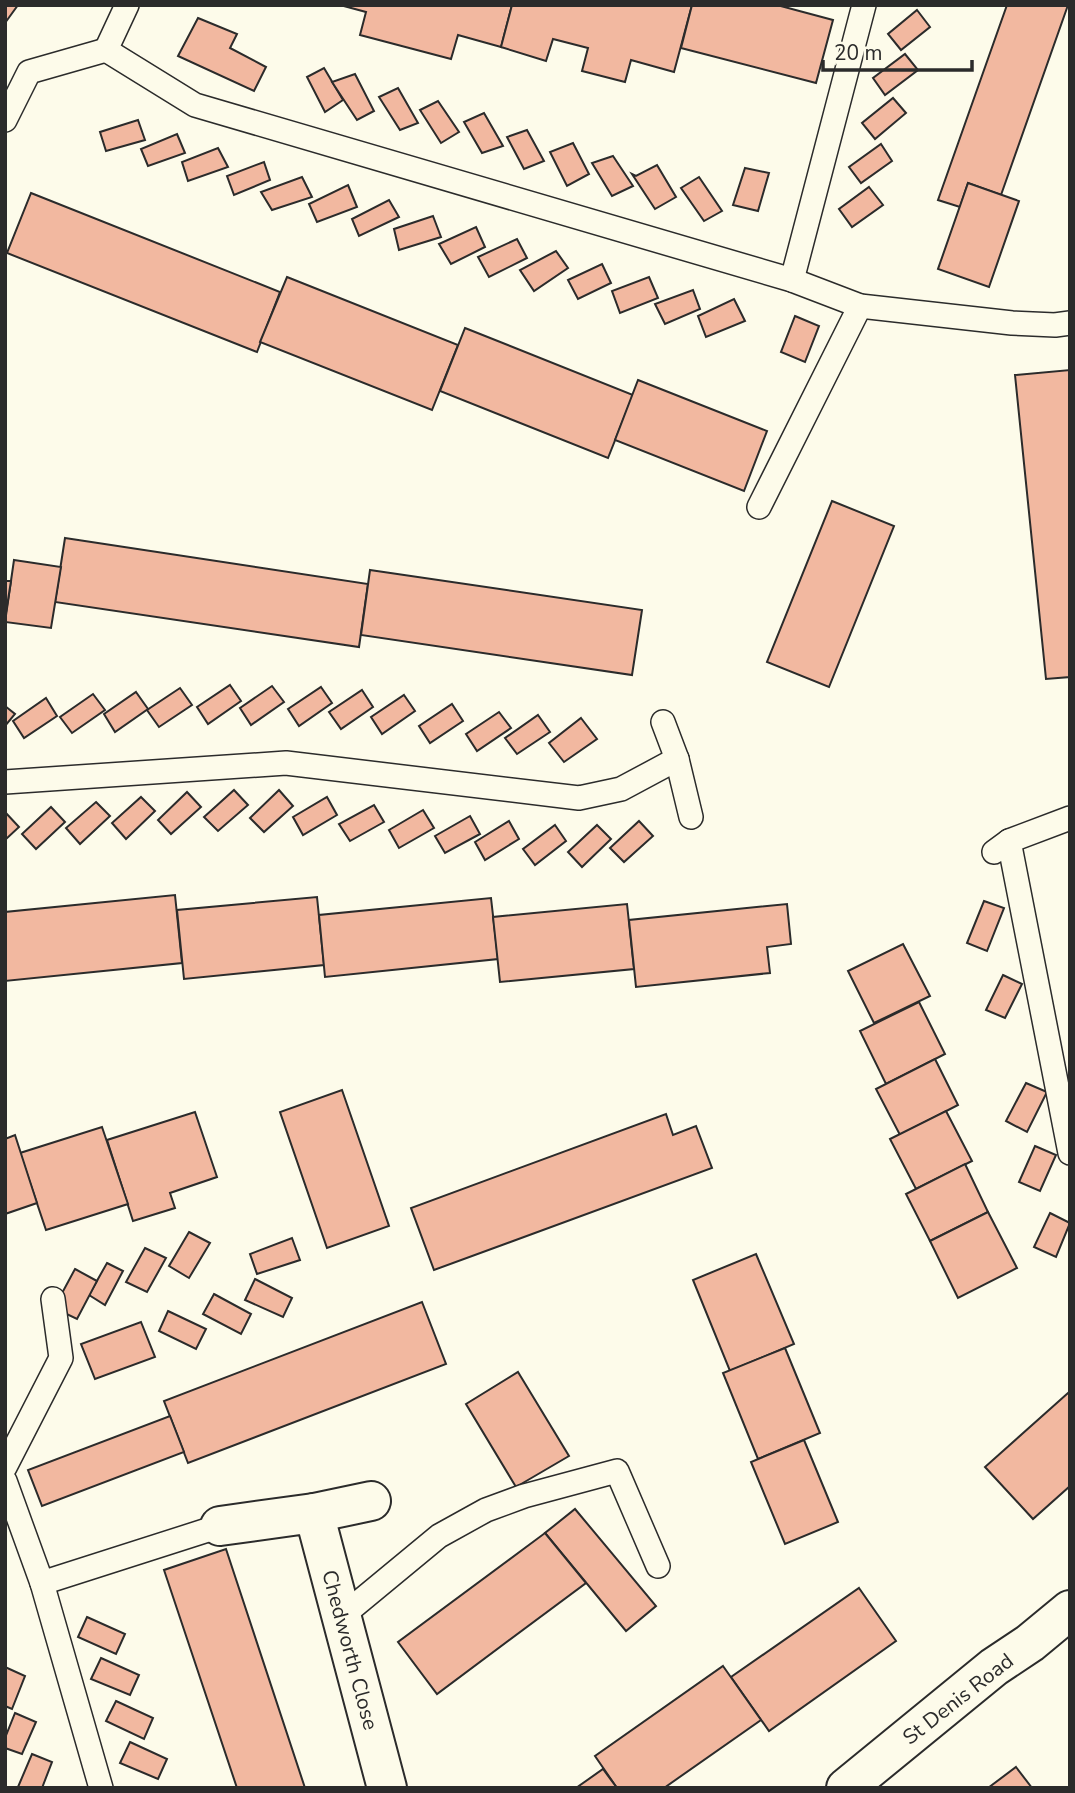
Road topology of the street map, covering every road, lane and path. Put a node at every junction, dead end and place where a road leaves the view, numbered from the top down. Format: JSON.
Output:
{"nodes":[{"id":1,"x":127,"y":5,"type":"edge"},
{"id":2,"x":864,"y":5,"type":"edge"},
{"id":3,"x":106,"y":50,"type":"junction"},
{"id":4,"x":5,"y":120,"type":"edge"},
{"id":5,"x":792,"y":280,"type":"junction"},
{"id":6,"x":860,"y":306,"type":"junction"},
{"id":7,"x":1070,"y":323,"type":"edge"},
{"id":8,"x":759,"y":507,"type":"dead end"},
{"id":9,"x":663,"y":722,"type":"dead end"},
{"id":10,"x":677,"y":759,"type":"junction"},
{"id":11,"x":5,"y":782,"type":"edge"},
{"id":12,"x":691,"y":817,"type":"dead end"},
{"id":13,"x":1070,"y":818,"type":"edge"},
{"id":14,"x":1070,"y":1153,"type":"edge"},
{"id":15,"x":53,"y":1299,"type":"dead end"},
{"id":16,"x":5,"y":1467,"type":"edge"},
{"id":17,"x":5,"y":1481,"type":"edge"},
{"id":18,"x":371,"y":1501,"type":"dead end"},
{"id":19,"x":314,"y":1513,"type":"junction"},
{"id":20,"x":220,"y":1526,"type":"joint"},
{"id":21,"x":658,"y":1566,"type":"dead end"},
{"id":22,"x":42,"y":1583,"type":"junction"},
{"id":23,"x":1070,"y":1610,"type":"edge"},
{"id":24,"x":341,"y":1617,"type":"junction"},
{"id":25,"x":101,"y":1788,"type":"edge"},
{"id":26,"x":387,"y":1788,"type":"edge"},
{"id":27,"x":846,"y":1788,"type":"edge"}],
"edges":[{"from":1,"to":3,"type":"lane"},
{"from":2,"to":5,"type":"lane"},
{"from":3,"to":4,"type":"lane"},
{"from":3,"to":5,"type":"lane"},
{"from":5,"to":6,"type":"lane"},
{"from":6,"to":7,"type":"lane"},
{"from":6,"to":8,"type":"lane"},
{"from":9,"to":10,"type":"lane"},
{"from":10,"to":11,"type":"lane"},
{"from":10,"to":12,"type":"lane"},
{"from":13,"to":14,"type":"lane"},
{"from":15,"to":16,"type":"lane"},
{"from":17,"to":22,"type":"lane"},
{"from":18,"to":19,"type":"street"},
{"from":19,"to":20,"type":"street"},
{"from":19,"to":24,"type":"street","name":"Chedworth Close"},
{"from":20,"to":22,"type":"lane"},
{"from":21,"to":24,"type":"lane"},
{"from":22,"to":25,"type":"lane"},
{"from":23,"to":27,"type":"street","name":"St Denis Road"},
{"from":24,"to":26,"type":"street","name":"Chedworth Close"}]}
